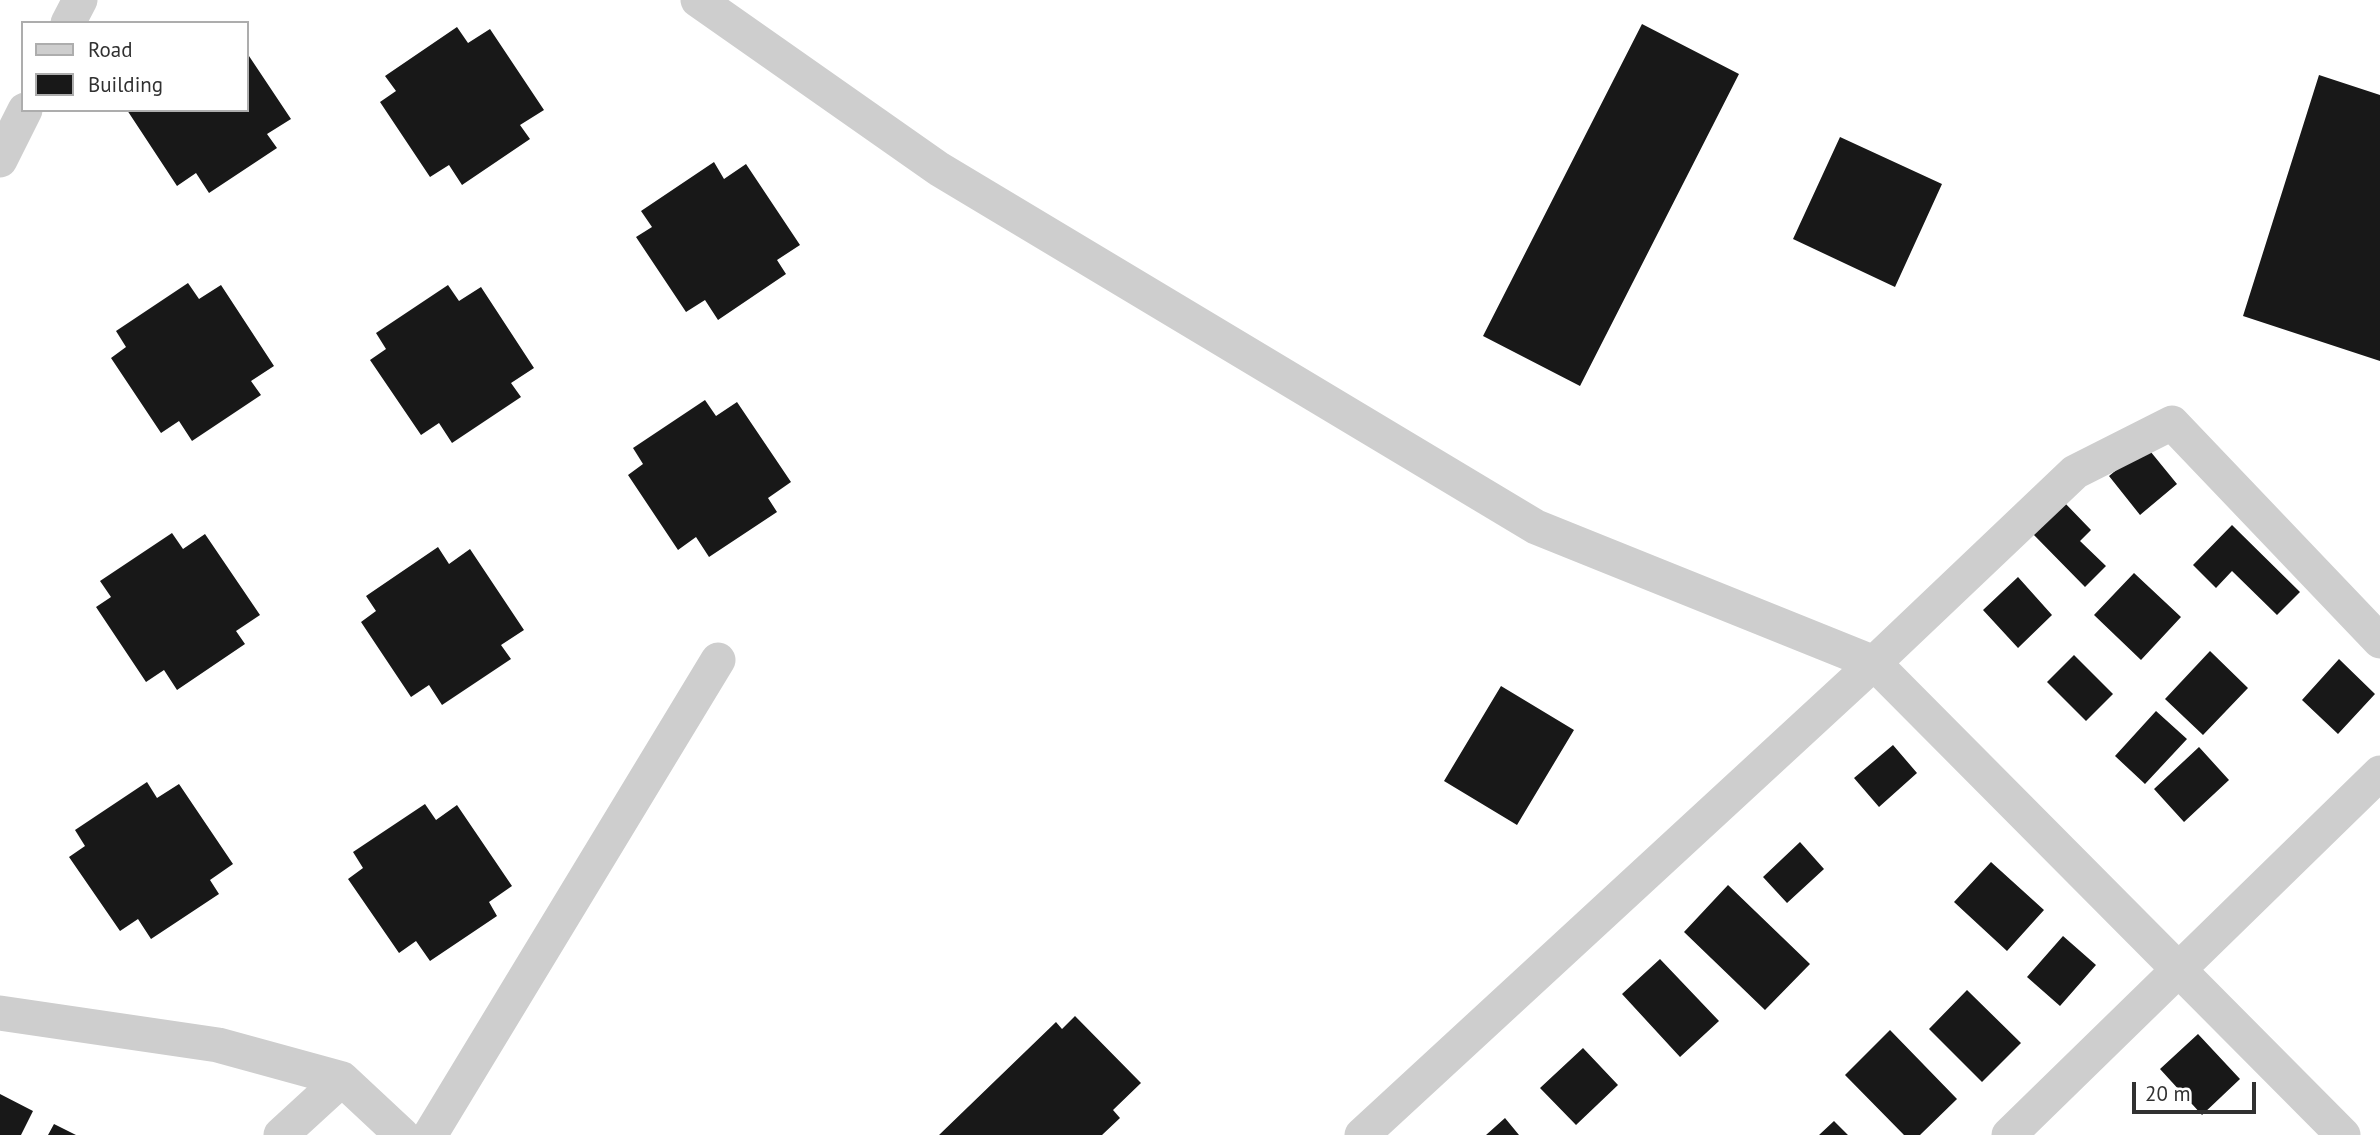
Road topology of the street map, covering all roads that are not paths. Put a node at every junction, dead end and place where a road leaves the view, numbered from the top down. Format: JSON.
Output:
{"nodes":[{"id":1,"x":80,"y":0,"type":"edge"},
{"id":2,"x":698,"y":0,"type":"edge"},
{"id":3,"x":69,"y":21,"type":"edge"},
{"id":4,"x":24,"y":112,"type":"edge"},
{"id":5,"x":0,"y":160,"type":"edge"},
{"id":6,"x":2380,"y":641,"type":"edge"},
{"id":7,"x":718,"y":660,"type":"dead end"},
{"id":8,"x":1874,"y":663,"type":"junction"},
{"id":9,"x":2380,"y":774,"type":"edge"},
{"id":10,"x":2179,"y":968,"type":"junction"},
{"id":11,"x":0,"y":1013,"type":"edge"},
{"id":12,"x":342,"y":1079,"type":"junction"},
{"id":13,"x":281,"y":1135,"type":"edge"},
{"id":14,"x":402,"y":1135,"type":"edge"},
{"id":15,"x":430,"y":1135,"type":"edge"},
{"id":16,"x":1362,"y":1135,"type":"edge"},
{"id":17,"x":2008,"y":1135,"type":"edge"},
{"id":18,"x":2343,"y":1135,"type":"edge"}],
"edges":[{"from":1,"to":3,"type":"street"},
{"from":2,"to":8,"type":"street"},
{"from":4,"to":5,"type":"street"},
{"from":6,"to":8,"type":"street"},
{"from":7,"to":15,"type":"street"},
{"from":8,"to":10,"type":"street"},
{"from":8,"to":16,"type":"street"},
{"from":9,"to":10,"type":"street"},
{"from":10,"to":17,"type":"street"},
{"from":10,"to":18,"type":"street"},
{"from":11,"to":12,"type":"street"},
{"from":12,"to":13,"type":"street"},
{"from":12,"to":14,"type":"street"}]}
